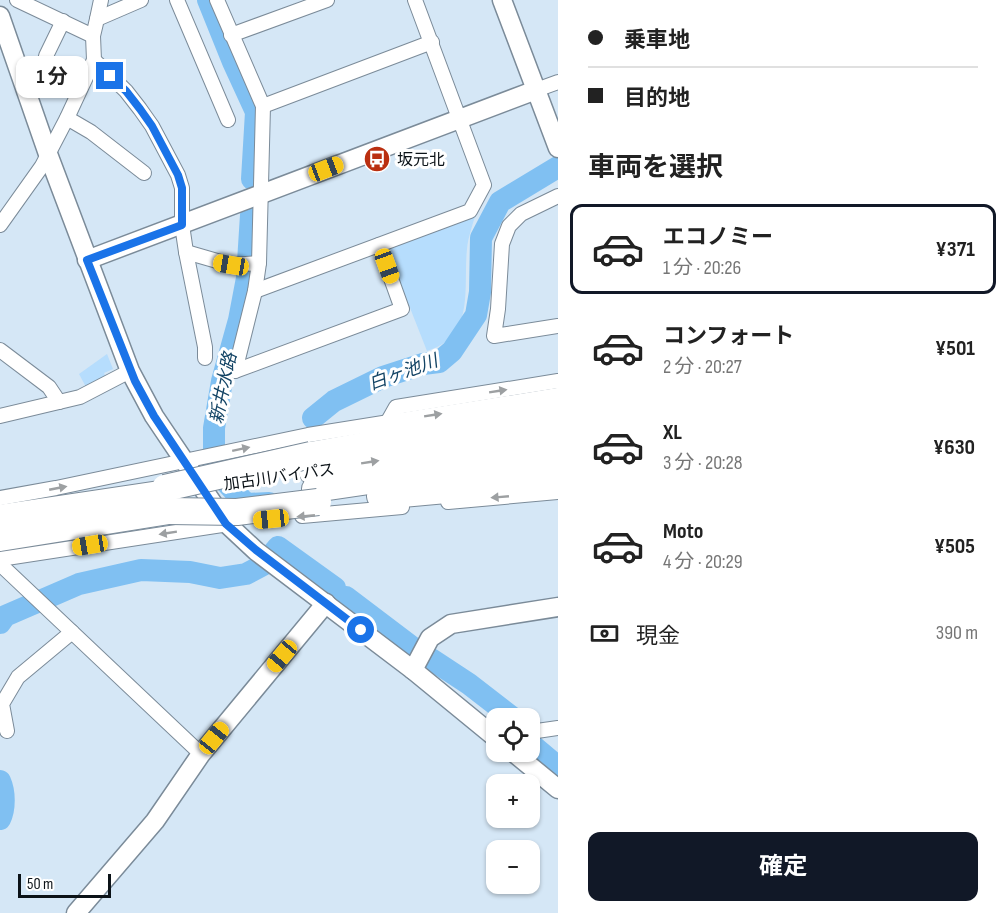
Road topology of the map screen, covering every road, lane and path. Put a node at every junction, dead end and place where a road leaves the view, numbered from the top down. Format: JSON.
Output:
{"nodes":[{"id":1,"x":17,"y":0,"type":"edge"},
{"id":2,"x":101,"y":0,"type":"edge"},
{"id":3,"x":141,"y":0,"type":"edge"},
{"id":4,"x":177,"y":0,"type":"edge"},
{"id":5,"x":217,"y":0,"type":"edge"},
{"id":6,"x":327,"y":0,"type":"edge"},
{"id":7,"x":415,"y":0,"type":"edge"},
{"id":8,"x":502,"y":0,"type":"edge"},
{"id":9,"x":0,"y":16,"type":"edge"},
{"id":10,"x":97,"y":19,"type":"junction"},
{"id":11,"x":63,"y":21,"type":"junction"},
{"id":12,"x":231,"y":35,"type":"junction"},
{"id":13,"x":93,"y":36,"type":"junction"},
{"id":14,"x":432,"y":42,"type":"junction"},
{"id":15,"x":46,"y":56,"type":"dead end"},
{"id":16,"x":94,"y":60,"type":"junction"},
{"id":17,"x":558,"y":82,"type":"edge"},
{"id":18,"x":536,"y":90,"type":"junction"},
{"id":19,"x":263,"y":106,"type":"junction"},
{"id":20,"x":67,"y":118,"type":"junction"},
{"id":21,"x":460,"y":119,"type":"junction"},
{"id":22,"x":228,"y":120,"type":"dead end"},
{"id":23,"x":558,"y":148,"type":"edge"},
{"id":24,"x":48,"y":154,"type":"junction"},
{"id":25,"x":143,"y":173,"type":"dead end"},
{"id":26,"x":260,"y":194,"type":"junction"},
{"id":27,"x":558,"y":196,"type":"edge"},
{"id":28,"x":0,"y":225,"type":"edge"},
{"id":29,"x":182,"y":225,"type":"junction"},
{"id":30,"x":379,"y":245,"type":"junction"},
{"id":31,"x":186,"y":252,"type":"junction"},
{"id":32,"x":87,"y":260,"type":"junction"},
{"id":33,"x":259,"y":263,"type":"junction"},
{"id":34,"x":255,"y":291,"type":"junction"},
{"id":35,"x":199,"y":323,"type":"junction"},
{"id":36,"x":214,"y":323,"type":"dead end"},
{"id":37,"x":558,"y":326,"type":"edge"},
{"id":38,"x":0,"y":350,"type":"edge"},
{"id":39,"x":205,"y":358,"type":"dead end"},
{"id":40,"x":130,"y":371,"type":"junction"},
{"id":41,"x":558,"y":381,"type":"edge"},
{"id":42,"x":558,"y":395,"type":"edge"},
{"id":43,"x":59,"y":402,"type":"junction"},
{"id":44,"x":558,"y":411,"type":"edge"},
{"id":45,"x":0,"y":416,"type":"edge"},
{"id":46,"x":387,"y":423,"type":"junction"},
{"id":47,"x":558,"y":433,"type":"edge"},
{"id":48,"x":558,"y":453,"type":"edge"},
{"id":49,"x":184,"y":461,"type":"junction"},
{"id":50,"x":558,"y":474,"type":"edge"},
{"id":51,"x":314,"y":479,"type":"junction"},
{"id":52,"x":558,"y":492,"type":"edge"},
{"id":53,"x":167,"y":497,"type":"junction"},
{"id":54,"x":0,"y":498,"type":"edge"},
{"id":55,"x":0,"y":518,"type":"edge"},
{"id":56,"x":226,"y":524,"type":"junction"},
{"id":57,"x":0,"y":538,"type":"edge"},
{"id":58,"x":0,"y":559,"type":"edge"},
{"id":59,"x":0,"y":564,"type":"edge"},
{"id":60,"x":326,"y":603,"type":"junction"},
{"id":61,"x":558,"y":607,"type":"edge"},
{"id":62,"x":72,"y":632,"type":"junction"},
{"id":63,"x":413,"y":670,"type":"junction"},
{"id":64,"x":1,"y":706,"type":"edge"},
{"id":65,"x":558,"y":728,"type":"edge"},
{"id":66,"x":486,"y":730,"type":"edge"},
{"id":67,"x":8,"y":731,"type":"dead end"},
{"id":68,"x":540,"y":731,"type":"edge"},
{"id":69,"x":201,"y":754,"type":"junction"},
{"id":70,"x":525,"y":762,"type":"edge"},
{"id":71,"x":558,"y":789,"type":"edge"},
{"id":72,"x":76,"y":913,"type":"edge"}],
"edges":[{"from":1,"to":11,"type":"street"},
{"from":2,"to":10,"type":"street"},
{"from":3,"to":10,"type":"street"},
{"from":4,"to":22,"type":"street"},
{"from":5,"to":12,"type":"street"},
{"from":6,"to":12,"type":"street"},
{"from":7,"to":14,"type":"street"},
{"from":8,"to":18,"type":"street"},
{"from":9,"to":24,"type":"street"},
{"from":10,"to":13,"type":"street"},
{"from":11,"to":13,"type":"street"},
{"from":11,"to":15,"type":"street"},
{"from":12,"to":19,"type":"street"},
{"from":13,"to":16,"type":"street"},
{"from":14,"to":19,"type":"street"},
{"from":14,"to":21,"type":"street"},
{"from":16,"to":20,"type":"street"},
{"from":16,"to":29,"type":"street"},
{"from":17,"to":18,"type":"street"},
{"from":18,"to":21,"type":"street"},
{"from":18,"to":23,"type":"street"},
{"from":19,"to":26,"type":"street"},
{"from":20,"to":24,"type":"street"},
{"from":20,"to":25,"type":"street"},
{"from":21,"to":26,"type":"street"},
{"from":21,"to":30,"type":"street"},
{"from":24,"to":28,"type":"street"},
{"from":24,"to":32,"type":"street"},
{"from":26,"to":29,"type":"street"},
{"from":26,"to":33,"type":"street"},
{"from":27,"to":37,"type":"street"},
{"from":29,"to":31,"type":"street"},
{"from":29,"to":32,"type":"street"},
{"from":30,"to":34,"type":"street"},
{"from":30,"to":34,"type":"street"},
{"from":31,"to":33,"type":"street"},
{"from":31,"to":35,"type":"street"},
{"from":32,"to":40,"type":"street"},
{"from":33,"to":34,"type":"street"},
{"from":35,"to":36,"type":"street"},
{"from":35,"to":39,"type":"street"},
{"from":38,"to":43,"type":"street"},
{"from":40,"to":43,"type":"street"},
{"from":40,"to":49,"type":"street"},
{"from":46,"to":41,"type":"street","one_way":true},
{"from":46,"to":42,"type":"street","one_way":true},
{"from":43,"to":45,"type":"street"},
{"from":44,"to":51,"type":"highway"},
{"from":49,"to":46,"type":"street","one_way":true},
{"from":51,"to":47,"type":"highway","name":"加古川バイパス","one_way":true},
{"from":48,"to":51,"type":"highway","name":"加古川バイパス"},
{"from":54,"to":49,"type":"street","one_way":true},
{"from":49,"to":56,"type":"street"},
{"from":50,"to":51,"type":"highway"},
{"from":51,"to":53,"type":"highway","name":"加古川バイパス","bridge":true},
{"from":51,"to":53,"type":"highway","bridge":true},
{"from":52,"to":56,"type":"street","one_way":true},
{"from":53,"to":55,"type":"highway","name":"加古川バイパス"},
{"from":53,"to":57,"type":"highway","name":"加古川バイパス"},
{"from":56,"to":58,"type":"street","one_way":true},
{"from":56,"to":60,"type":"street"},
{"from":59,"to":62,"type":"street"},
{"from":60,"to":63,"type":"street"},
{"from":60,"to":69,"type":"street"},
{"from":61,"to":63,"type":"street"},
{"from":62,"to":64,"type":"street"},
{"from":62,"to":69,"type":"street"},
{"from":63,"to":66,"type":"street"},
{"from":64,"to":67,"type":"street"},
{"from":65,"to":68,"type":"street"},
{"from":69,"to":72,"type":"street"},
{"from":70,"to":71,"type":"street"}]}
